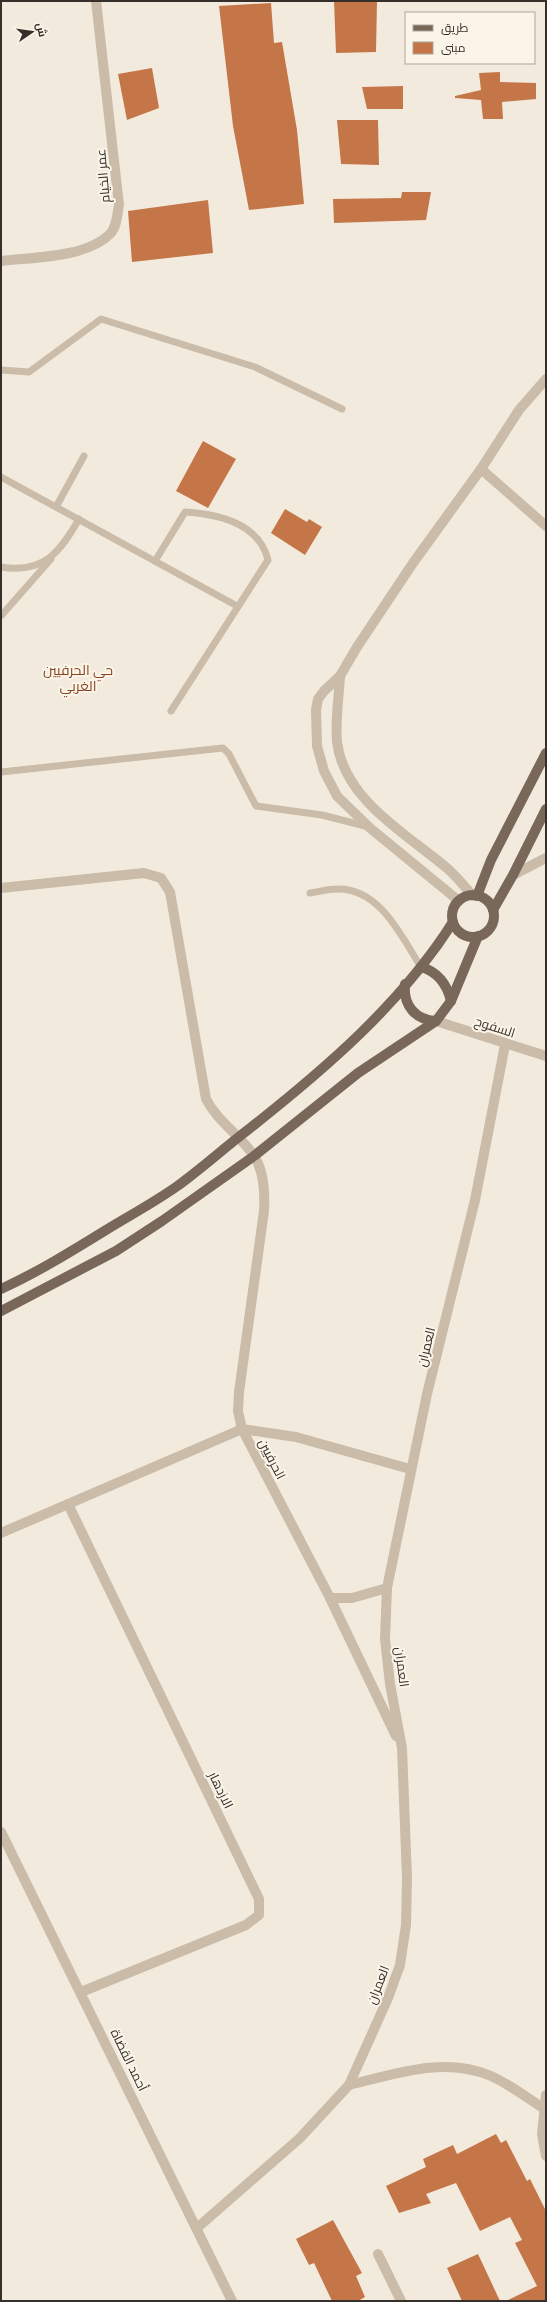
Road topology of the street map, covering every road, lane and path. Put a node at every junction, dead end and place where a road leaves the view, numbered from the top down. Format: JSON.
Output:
{"nodes":[{"id":1,"x":96,"y":1,"type":"edge"},
{"id":2,"x":1,"y":261,"type":"edge"},
{"id":3,"x":1,"y":370,"type":"edge"},
{"id":4,"x":546,"y":379,"type":"edge"},
{"id":5,"x":342,"y":409,"type":"dead end"},
{"id":6,"x":84,"y":456,"type":"dead end"},
{"id":7,"x":481,"y":469,"type":"junction"},
{"id":8,"x":1,"y":477,"type":"edge"},
{"id":9,"x":56,"y":507,"type":"junction"},
{"id":10,"x":79,"y":519,"type":"junction"},
{"id":11,"x":546,"y":526,"type":"edge"},
{"id":12,"x":56,"y":552,"type":"junction"},
{"id":13,"x":156,"y":561,"type":"junction"},
{"id":14,"x":1,"y":567,"type":"edge"},
{"id":15,"x":237,"y":606,"type":"junction"},
{"id":16,"x":1,"y":616,"type":"edge"},
{"id":17,"x":340,"y":676,"type":"junction"},
{"id":18,"x":171,"y":711,"type":"dead end"},
{"id":19,"x":546,"y":753,"type":"edge"},
{"id":20,"x":1,"y":772,"type":"edge"},
{"id":21,"x":546,"y":809,"type":"edge"},
{"id":22,"x":370,"y":828,"type":"junction"},
{"id":23,"x":546,"y":858,"type":"edge"},
{"id":24,"x":513,"y":874,"type":"junction"},
{"id":25,"x":1,"y":888,"type":"edge"},
{"id":26,"x":310,"y":893,"type":"dead end"},
{"id":27,"x":475,"y":896,"type":"junction"},
{"id":28,"x":459,"y":901,"type":"junction"},
{"id":29,"x":493,"y":910,"type":"junction"},
{"id":30,"x":453,"y":922,"type":"junction"},
{"id":31,"x":478,"y":936,"type":"junction"},
{"id":32,"x":421,"y":967,"type":"junction"},
{"id":33,"x":405,"y":984,"type":"junction"},
{"id":34,"x":451,"y":1001,"type":"junction"},
{"id":35,"x":436,"y":1021,"type":"junction"},
{"id":36,"x":505,"y":1045,"type":"junction"},
{"id":37,"x":546,"y":1056,"type":"edge"},
{"id":38,"x":237,"y":1138,"type":"junction"},
{"id":39,"x":254,"y":1156,"type":"junction"},
{"id":40,"x":1,"y":1289,"type":"edge"},
{"id":41,"x":1,"y":1311,"type":"edge"},
{"id":42,"x":242,"y":1429,"type":"junction"},
{"id":43,"x":410,"y":1469,"type":"junction"},
{"id":44,"x":68,"y":1504,"type":"junction"},
{"id":45,"x":1,"y":1534,"type":"edge"},
{"id":46,"x":387,"y":1588,"type":"junction"},
{"id":47,"x":330,"y":1598,"type":"junction"},
{"id":48,"x":402,"y":1748,"type":"junction"},
{"id":49,"x":1,"y":1832,"type":"edge"},
{"id":50,"x":81,"y":1992,"type":"junction"},
{"id":51,"x":349,"y":2085,"type":"junction"},
{"id":52,"x":546,"y":2096,"type":"edge"},
{"id":53,"x":543,"y":2108,"type":"junction"},
{"id":54,"x":546,"y":2156,"type":"edge"},
{"id":55,"x":197,"y":2228,"type":"junction"},
{"id":56,"x":378,"y":2254,"type":"dead end"},
{"id":57,"x":232,"y":2301,"type":"edge"},
{"id":58,"x":401,"y":2301,"type":"edge"}],
"edges":[{"from":1,"to":2,"type":"street","name":"عمر الخيام"},
{"from":3,"to":5,"type":"lane"},
{"from":4,"to":7,"type":"street"},
{"from":6,"to":9,"type":"lane"},
{"from":7,"to":11,"type":"street"},
{"from":7,"to":17,"type":"street"},
{"from":8,"to":9,"type":"lane"},
{"from":9,"to":10,"type":"lane"},
{"from":10,"to":12,"type":"lane"},
{"from":10,"to":13,"type":"lane"},
{"from":12,"to":14,"type":"lane"},
{"from":12,"to":16,"type":"lane"},
{"from":13,"to":15,"type":"lane"},
{"from":13,"to":15,"type":"lane"},
{"from":15,"to":18,"type":"lane"},
{"from":17,"to":22,"type":"street"},
{"from":17,"to":27,"type":"street"},
{"from":19,"to":27,"type":"main road"},
{"from":20,"to":22,"type":"lane"},
{"from":21,"to":24,"type":"main road"},
{"from":22,"to":28,"type":"street"},
{"from":23,"to":24,"type":"street"},
{"from":24,"to":29,"type":"main road"},
{"from":25,"to":38,"type":"street"},
{"from":26,"to":32,"type":"lane"},
{"from":27,"to":28,"type":"main road"},
{"from":27,"to":29,"type":"main road"},
{"from":28,"to":30,"type":"main road"},
{"from":29,"to":31,"type":"main road"},
{"from":30,"to":31,"type":"main road"},
{"from":30,"to":32,"type":"main road"},
{"from":31,"to":34,"type":"main road"},
{"from":32,"to":33,"type":"main road"},
{"from":32,"to":34,"type":"main road"},
{"from":33,"to":35,"type":"main road"},
{"from":33,"to":38,"type":"main road"},
{"from":34,"to":35,"type":"main road"},
{"from":35,"to":36,"type":"street","name":"السفوح"},
{"from":35,"to":39,"type":"main road"},
{"from":36,"to":37,"type":"street","name":"السفوح"},
{"from":36,"to":43,"type":"street","name":"العمران"},
{"from":38,"to":39,"type":"street"},
{"from":38,"to":40,"type":"main road"},
{"from":39,"to":41,"type":"main road"},
{"from":39,"to":42,"type":"street","name":"الحرفيين"},
{"from":42,"to":43,"type":"street"},
{"from":42,"to":44,"type":"street"},
{"from":42,"to":47,"type":"street","name":"الحرفيين"},
{"from":43,"to":46,"type":"street","name":"العمران"},
{"from":44,"to":45,"type":"street"},
{"from":44,"to":50,"type":"street","name":"الازدهار"},
{"from":46,"to":47,"type":"street"},
{"from":46,"to":48,"type":"street","name":"العمران"},
{"from":47,"to":48,"type":"street","name":"الحرفيين"},
{"from":48,"to":51,"type":"street","name":"العمران"},
{"from":49,"to":50,"type":"street","name":"أحمد القضاة"},
{"from":50,"to":55,"type":"street","name":"أحمد القضاة"},
{"from":51,"to":53,"type":"street"},
{"from":51,"to":55,"type":"street","name":"العمران"},
{"from":52,"to":53,"type":"street"},
{"from":53,"to":54,"type":"street"},
{"from":55,"to":57,"type":"street","name":"أحمد القضاة"},
{"from":56,"to":58,"type":"street"}]}
